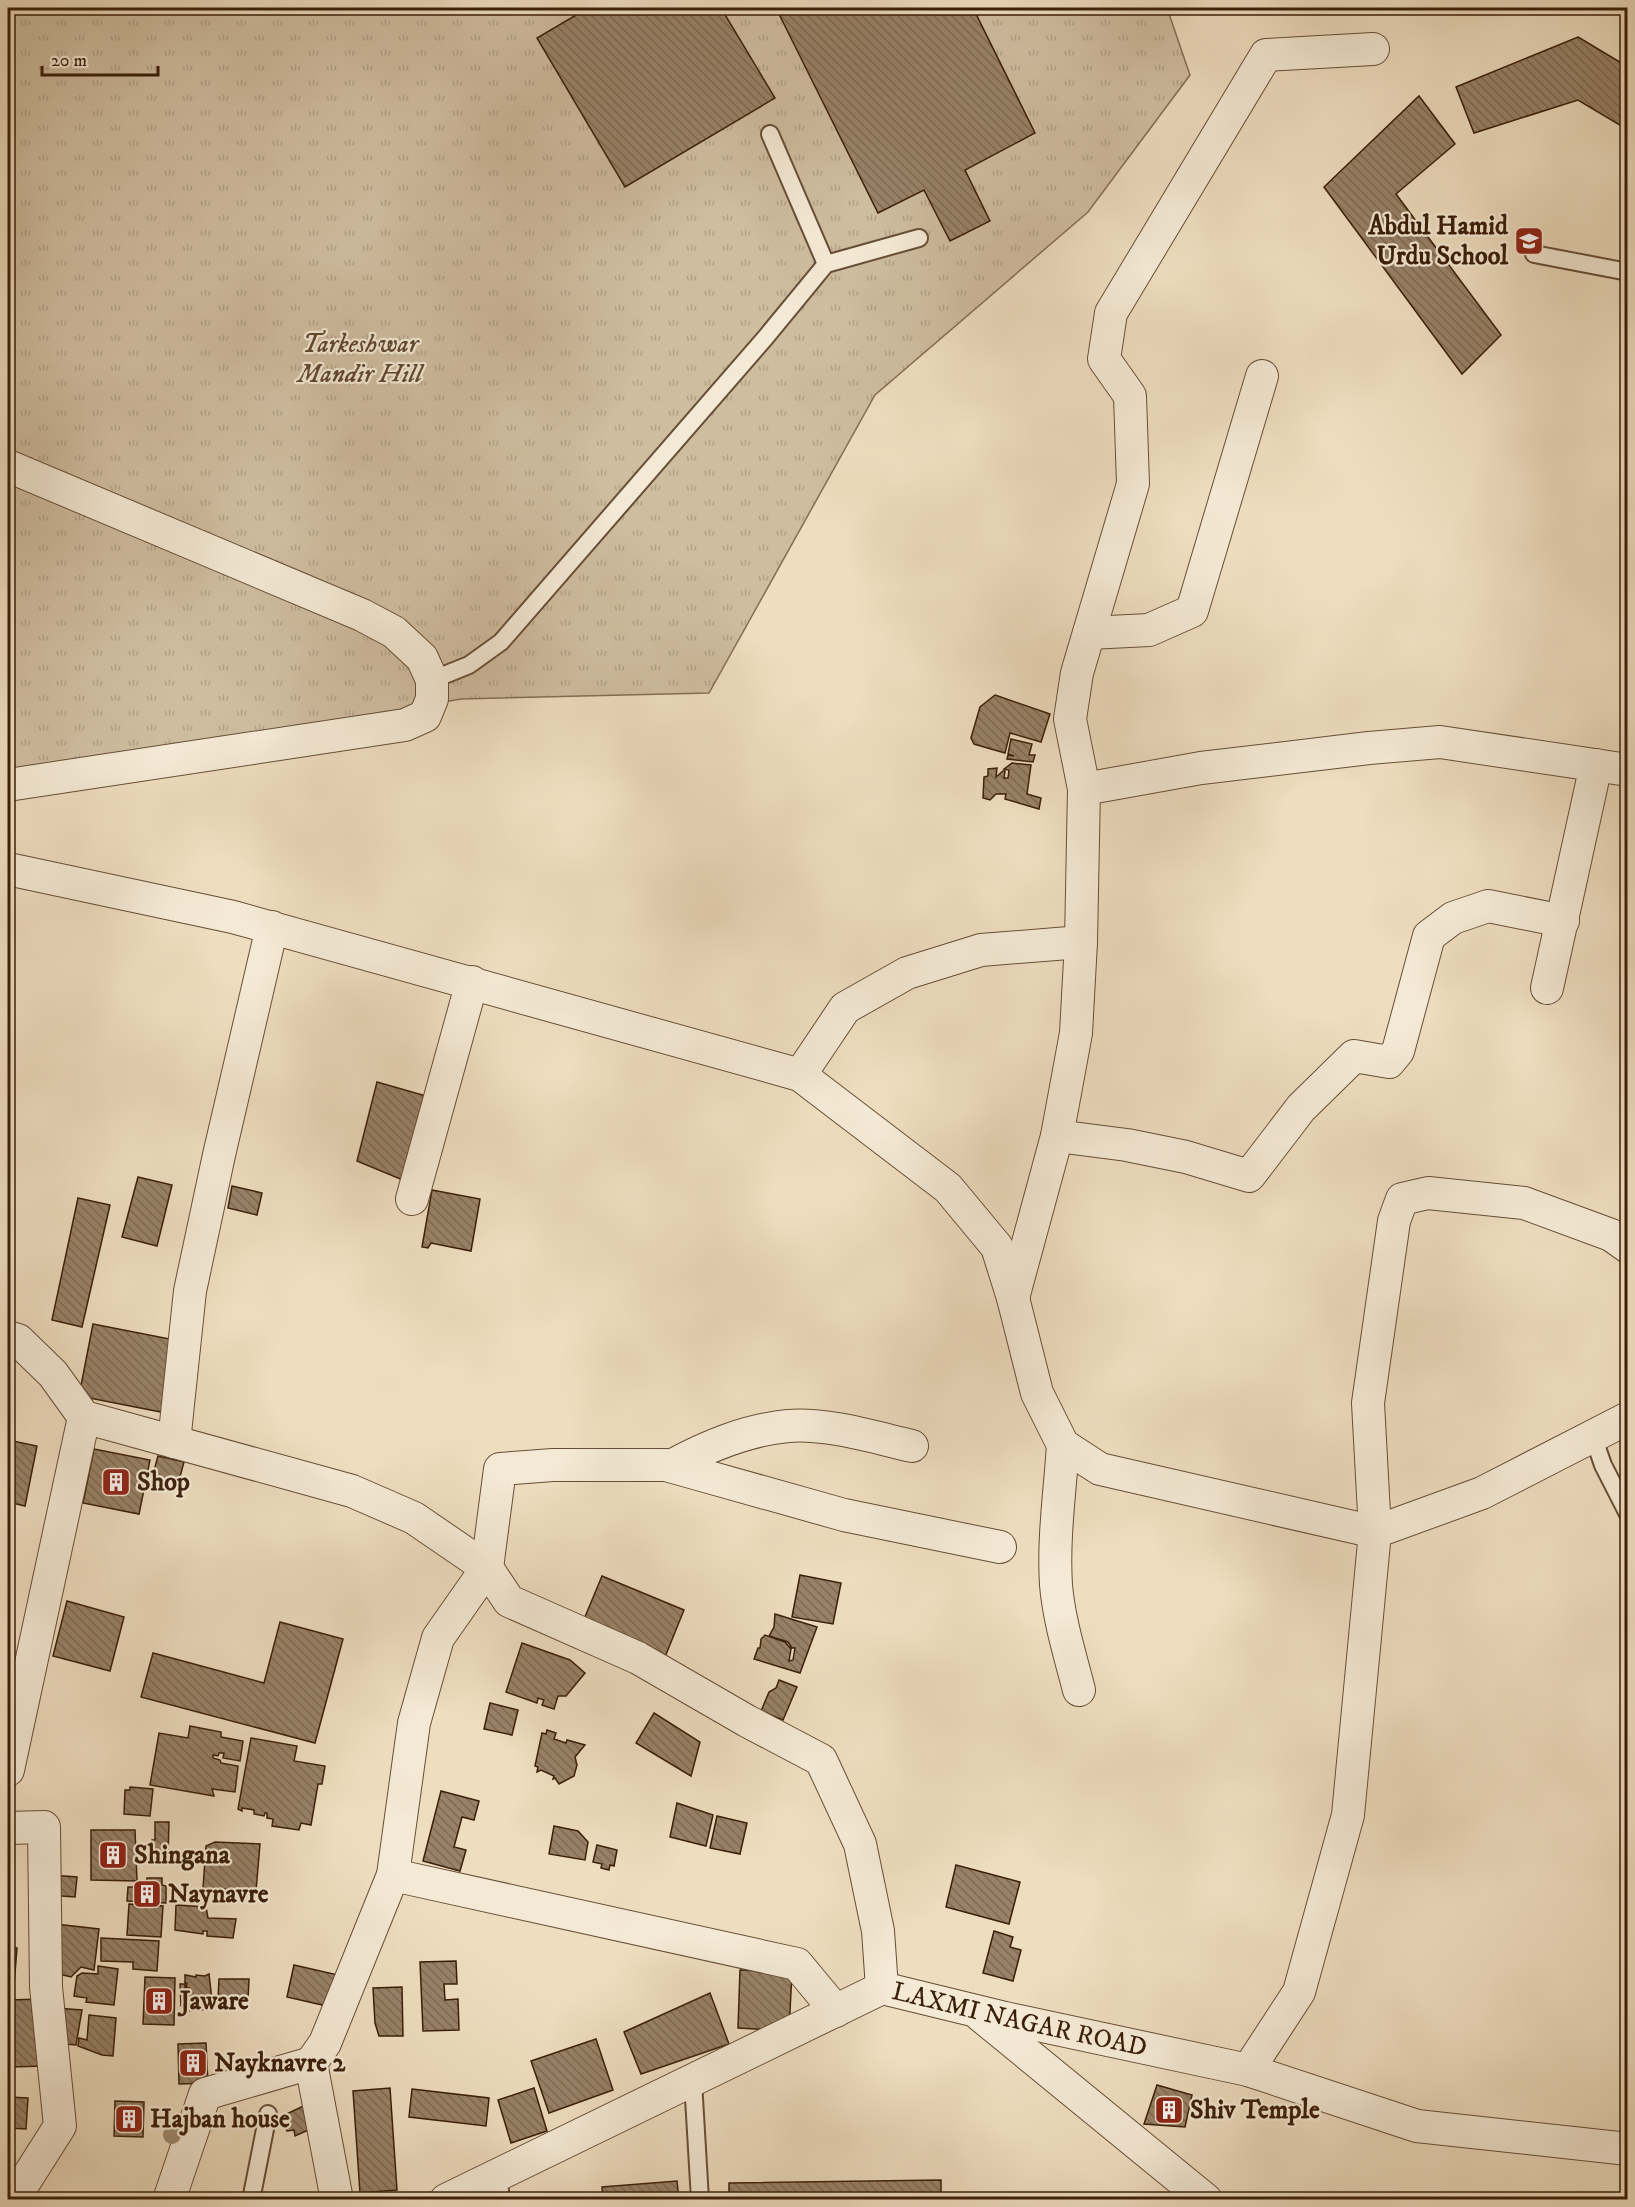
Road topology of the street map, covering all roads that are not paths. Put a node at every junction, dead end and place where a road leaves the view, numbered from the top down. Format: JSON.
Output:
{"nodes":[{"id":1,"x":1373,"y":49,"type":"dead end"},
{"id":2,"x":770,"y":134,"type":"dead end"},
{"id":3,"x":919,"y":238,"type":"dead end"},
{"id":4,"x":1534,"y":254,"type":"dead end"},
{"id":5,"x":826,"y":264,"type":"junction"},
{"id":6,"x":1628,"y":272,"type":"edge"},
{"id":7,"x":1262,"y":376,"type":"dead end"},
{"id":8,"x":8,"y":466,"type":"edge"},
{"id":9,"x":1089,"y":633,"type":"junction"},
{"id":10,"x":432,"y":680,"type":"junction"},
{"id":11,"x":1596,"y":765,"type":"junction"},
{"id":12,"x":1628,"y":770,"type":"edge"},
{"id":13,"x":8,"y":785,"type":"edge"},
{"id":14,"x":1084,"y":789,"type":"junction"},
{"id":15,"x":8,"y":869,"type":"edge"},
{"id":16,"x":1563,"y":921,"type":"junction"},
{"id":17,"x":272,"y":927,"type":"junction"},
{"id":18,"x":1081,"y":942,"type":"junction"},
{"id":19,"x":472,"y":982,"type":"junction"},
{"id":20,"x":1547,"y":988,"type":"dead end"},
{"id":21,"x":800,"y":1075,"type":"junction"},
{"id":22,"x":1057,"y":1136,"type":"junction"},
{"id":23,"x":412,"y":1199,"type":"dead end"},
{"id":24,"x":1628,"y":1247,"type":"edge"},
{"id":25,"x":1013,"y":1298,"type":"junction"},
{"id":26,"x":8,"y":1337,"type":"edge"},
{"id":27,"x":84,"y":1417,"type":"junction"},
{"id":28,"x":1628,"y":1418,"type":"edge"},
{"id":29,"x":1593,"y":1436,"type":"junction"},
{"id":30,"x":174,"y":1442,"type":"junction"},
{"id":31,"x":1063,"y":1445,"type":"junction"},
{"id":32,"x":912,"y":1446,"type":"dead end"},
{"id":33,"x":671,"y":1466,"type":"junction"},
{"id":34,"x":1628,"y":1514,"type":"edge"},
{"id":35,"x":1376,"y":1532,"type":"junction"},
{"id":36,"x":1000,"y":1547,"type":"dead end"},
{"id":37,"x":487,"y":1568,"type":"junction"},
{"id":38,"x":1079,"y":1690,"type":"dead end"},
{"id":39,"x":8,"y":1770,"type":"edge"},
{"id":40,"x":8,"y":1828,"type":"edge"},
{"id":41,"x":393,"y":1875,"type":"junction"},
{"id":42,"x":882,"y":1988,"type":"junction"},
{"id":43,"x":837,"y":2011,"type":"junction"},
{"id":44,"x":975,"y":2011,"type":"junction"},
{"id":45,"x":311,"y":2063,"type":"junction"},
{"id":46,"x":1248,"y":2070,"type":"junction"},
{"id":47,"x":693,"y":2080,"type":"junction"},
{"id":48,"x":268,"y":2114,"type":"dead end"},
{"id":49,"x":1628,"y":2149,"type":"edge"},
{"id":50,"x":500,"y":2187,"type":"edge"},
{"id":51,"x":13,"y":2199,"type":"edge"},
{"id":52,"x":169,"y":2199,"type":"edge"},
{"id":53,"x":251,"y":2199,"type":"edge"},
{"id":54,"x":337,"y":2199,"type":"edge"},
{"id":55,"x":446,"y":2199,"type":"edge"},
{"id":56,"x":700,"y":2199,"type":"edge"},
{"id":57,"x":1206,"y":2199,"type":"edge"}],
"edges":[{"from":1,"to":9,"type":"street"},
{"from":2,"to":5,"type":"lane"},
{"from":3,"to":5,"type":"lane"},
{"from":4,"to":6,"type":"lane"},
{"from":5,"to":10,"type":"lane"},
{"from":7,"to":9,"type":"street"},
{"from":8,"to":10,"type":"street"},
{"from":9,"to":14,"type":"street"},
{"from":10,"to":13,"type":"street"},
{"from":11,"to":12,"type":"street"},
{"from":11,"to":14,"type":"street"},
{"from":11,"to":16,"type":"street"},
{"from":14,"to":18,"type":"street"},
{"from":15,"to":17,"type":"street"},
{"from":16,"to":20,"type":"street"},
{"from":16,"to":22,"type":"street"},
{"from":17,"to":19,"type":"street"},
{"from":17,"to":30,"type":"street"},
{"from":18,"to":21,"type":"street"},
{"from":18,"to":22,"type":"street"},
{"from":19,"to":21,"type":"street"},
{"from":19,"to":23,"type":"street"},
{"from":21,"to":25,"type":"street"},
{"from":22,"to":25,"type":"street"},
{"from":24,"to":35,"type":"street"},
{"from":25,"to":31,"type":"street"},
{"from":26,"to":27,"type":"street"},
{"from":27,"to":30,"type":"street"},
{"from":27,"to":39,"type":"street"},
{"from":28,"to":29,"type":"street"},
{"from":29,"to":34,"type":"lane"},
{"from":29,"to":35,"type":"street"},
{"from":30,"to":37,"type":"street"},
{"from":31,"to":35,"type":"street"},
{"from":31,"to":38,"type":"street"},
{"from":32,"to":33,"type":"street"},
{"from":33,"to":36,"type":"street"},
{"from":33,"to":37,"type":"street"},
{"from":35,"to":46,"type":"street"},
{"from":37,"to":41,"type":"street"},
{"from":37,"to":42,"type":"street"},
{"from":40,"to":51,"type":"street"},
{"from":41,"to":43,"type":"street"},
{"from":41,"to":45,"type":"street"},
{"from":42,"to":43,"type":"street","name":"LAXMI NAGAR ROAD"},
{"from":42,"to":44,"type":"street","name":"LAXMI NAGAR ROAD"},
{"from":43,"to":47,"type":"street","name":"LAXMI NAGAR ROAD"},
{"from":44,"to":46,"type":"street","name":"LAXMI NAGAR ROAD"},
{"from":44,"to":57,"type":"street"},
{"from":45,"to":52,"type":"street"},
{"from":45,"to":54,"type":"street"},
{"from":46,"to":49,"type":"street","name":"LAXMI NAGAR ROAD"},
{"from":47,"to":50,"type":"street","name":"LAXMI NAGAR ROAD"},
{"from":47,"to":56,"type":"lane"},
{"from":48,"to":53,"type":"lane"},
{"from":50,"to":55,"type":"street","name":"LAXMI NAGAR ROAD"}]}
